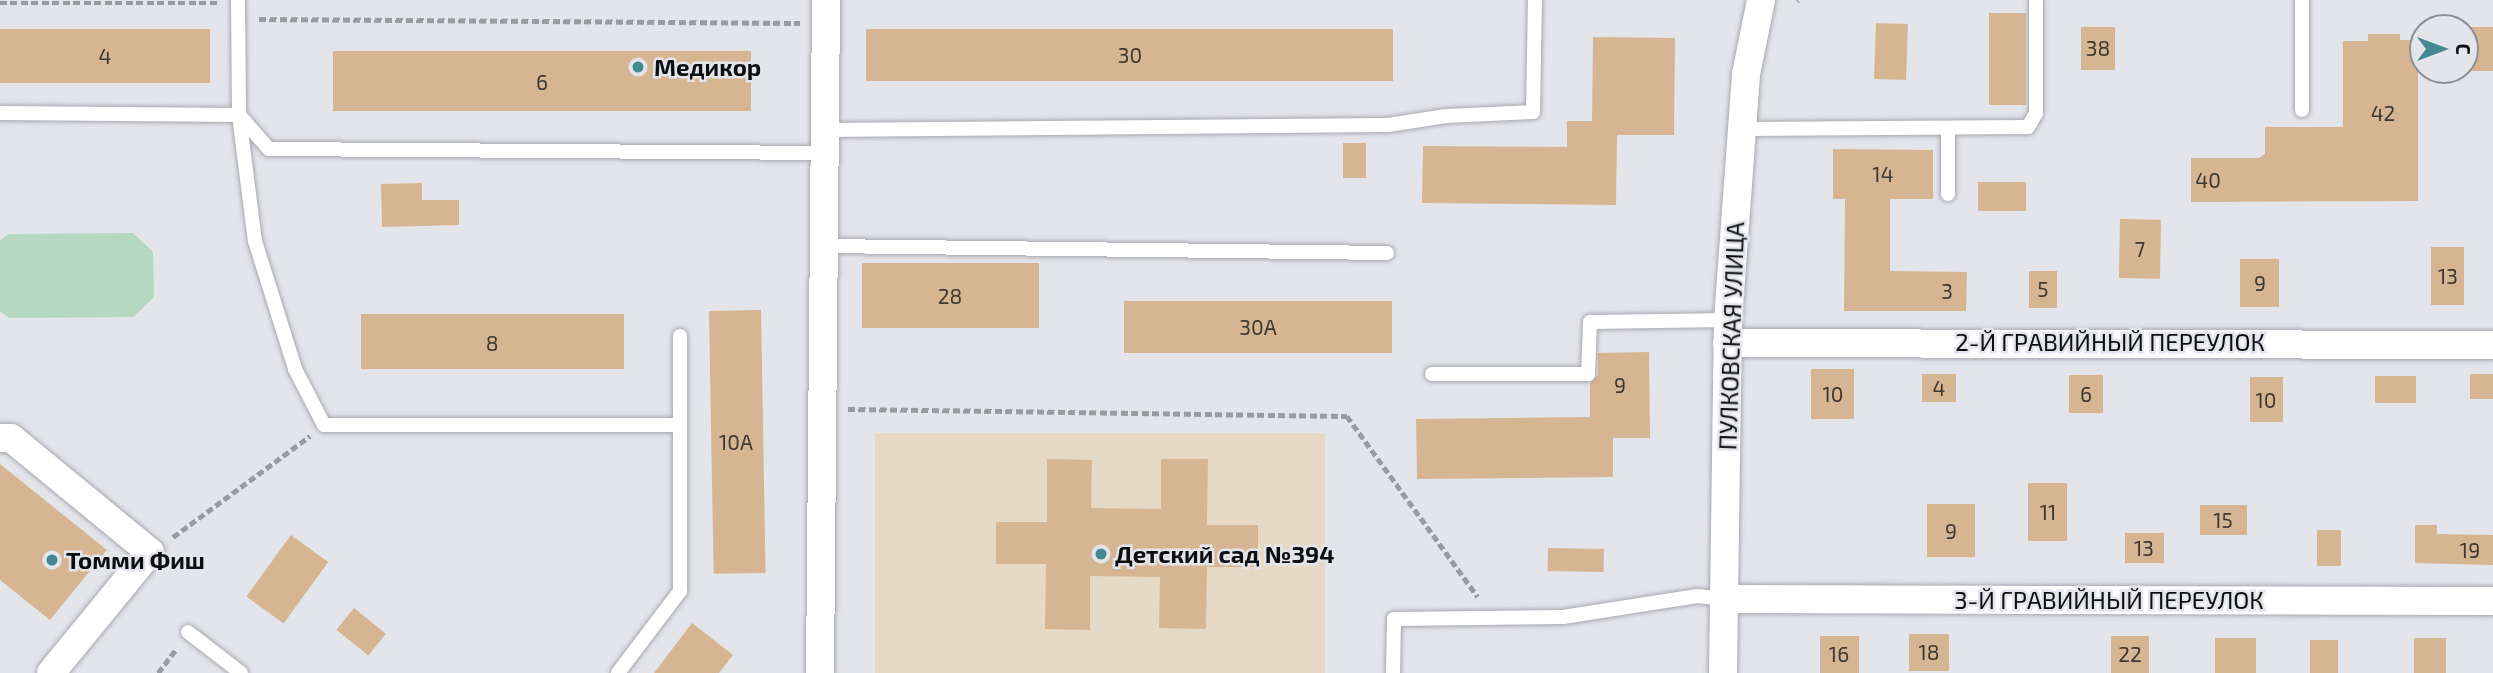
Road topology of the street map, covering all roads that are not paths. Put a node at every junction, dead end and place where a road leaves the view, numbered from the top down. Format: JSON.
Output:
{"nodes":[{"id":1,"x":1535,"y":0,"type":"edge"},
{"id":2,"x":1761,"y":0,"type":"edge"},
{"id":3,"x":2036,"y":0,"type":"edge"},
{"id":4,"x":2302,"y":0,"type":"edge"},
{"id":5,"x":237,"y":7,"type":"edge"},
{"id":6,"x":826,"y":12,"type":"edge"},
{"id":7,"x":2302,"y":110,"type":"dead end"},
{"id":8,"x":0,"y":113,"type":"edge"},
{"id":9,"x":239,"y":115,"type":"junction"},
{"id":10,"x":1741,"y":130,"type":"junction"},
{"id":11,"x":1948,"y":130,"type":"junction"},
{"id":12,"x":825,"y":142,"type":"junction"},
{"id":13,"x":1948,"y":194,"type":"dead end"},
{"id":14,"x":824,"y":246,"type":"junction"},
{"id":15,"x":1387,"y":253,"type":"dead end"},
{"id":16,"x":1728,"y":331,"type":"junction"},
{"id":17,"x":680,"y":336,"type":"dead end"},
{"id":18,"x":2493,"y":345,"type":"edge"},
{"id":19,"x":1432,"y":374,"type":"dead end"},
{"id":20,"x":676,"y":425,"type":"junction"},
{"id":21,"x":0,"y":438,"type":"edge"},
{"id":22,"x":1724,"y":599,"type":"junction"},
{"id":23,"x":2493,"y":601,"type":"edge"},
{"id":24,"x":188,"y":632,"type":"road end"},
{"id":25,"x":51,"y":673,"type":"edge"},
{"id":26,"x":242,"y":673,"type":"edge"},
{"id":27,"x":618,"y":673,"type":"edge"},
{"id":28,"x":820,"y":673,"type":"edge"},
{"id":29,"x":1393,"y":673,"type":"edge"},
{"id":30,"x":1723,"y":673,"type":"edge"}],
"edges":[{"from":1,"to":12,"type":"lane"},
{"from":2,"to":10,"type":"street","name":"ПУЛКОВСКАЯ УЛИЦА"},
{"from":3,"to":11,"type":"lane"},
{"from":4,"to":7,"type":"lane"},
{"from":5,"to":9,"type":"lane"},
{"from":6,"to":12,"type":"street"},
{"from":8,"to":9,"type":"lane"},
{"from":9,"to":12,"type":"lane"},
{"from":9,"to":20,"type":"lane"},
{"from":10,"to":11,"type":"lane"},
{"from":10,"to":16,"type":"street","name":"ПУЛКОВСКАЯ УЛИЦА"},
{"from":11,"to":13,"type":"lane"},
{"from":12,"to":14,"type":"street"},
{"from":14,"to":15,"type":"lane"},
{"from":14,"to":28,"type":"street"},
{"from":16,"to":18,"type":"street","name":"2-Й ГРАВИЙНЫЙ ПЕРЕУЛОК"},
{"from":16,"to":19,"type":"lane"},
{"from":16,"to":22,"type":"street","name":"ПУЛКОВСКАЯ УЛИЦА"},
{"from":17,"to":20,"type":"lane"},
{"from":20,"to":27,"type":"lane"},
{"from":21,"to":25,"type":"street"},
{"from":22,"to":23,"type":"street","name":"3-Й ГРАВИЙНЫЙ ПЕРЕУЛОК"},
{"from":22,"to":29,"type":"lane"},
{"from":22,"to":30,"type":"street","name":"ПУЛКОВСКАЯ УЛИЦА"},
{"from":24,"to":26,"type":"lane"}]}
